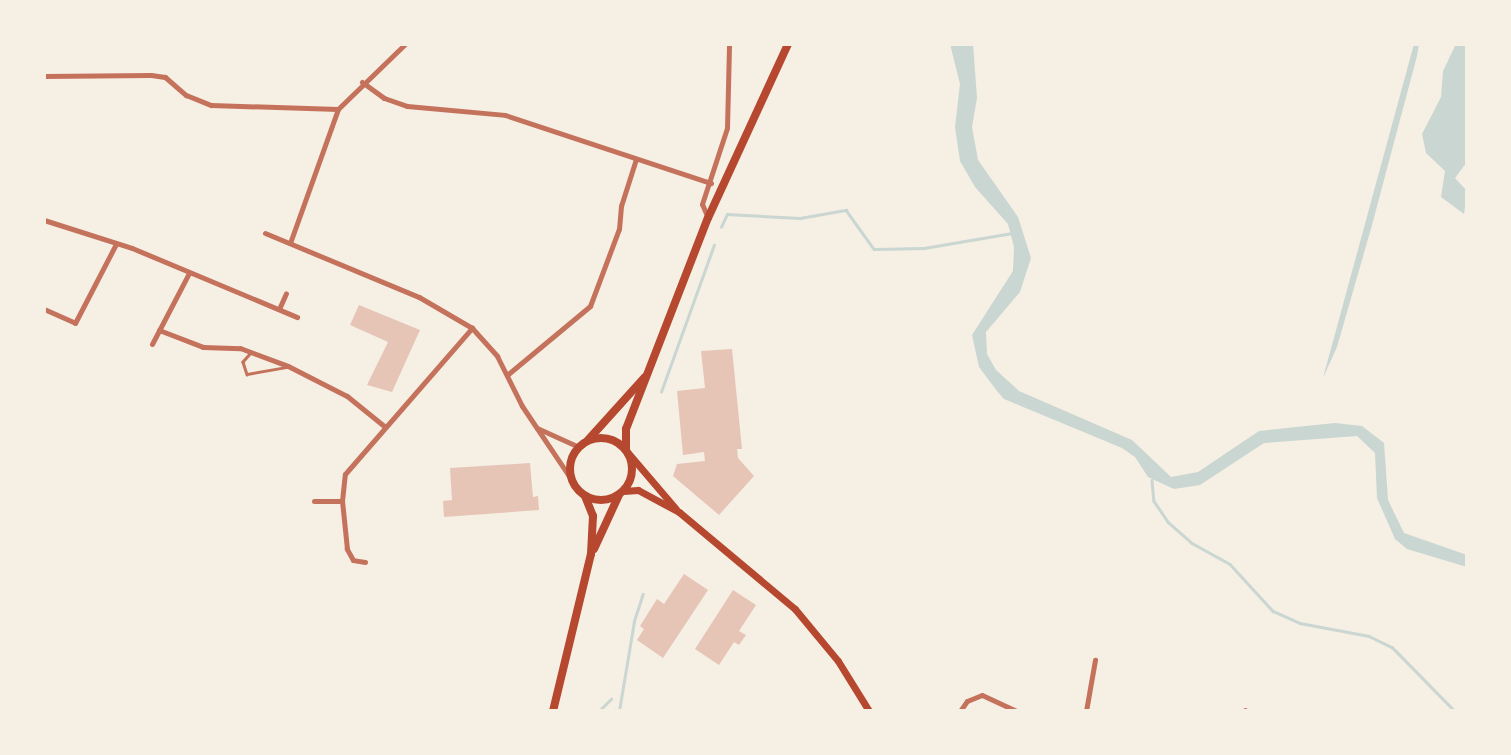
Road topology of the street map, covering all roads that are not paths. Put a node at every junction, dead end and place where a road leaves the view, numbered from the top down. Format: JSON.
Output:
{"nodes":[{"id":1,"x":405,"y":44,"type":"edge"},
{"id":2,"x":729,"y":44,"type":"edge"},
{"id":3,"x":788,"y":44,"type":"edge"},
{"id":4,"x":44,"y":76,"type":"edge"},
{"id":5,"x":362,"y":82,"type":"junction"},
{"id":6,"x":338,"y":109,"type":"junction"},
{"id":7,"x":636,"y":159,"type":"junction"},
{"id":8,"x":711,"y":183,"type":"junction"},
{"id":9,"x":708,"y":218,"type":"junction"},
{"id":10,"x":44,"y":220,"type":"edge"},
{"id":11,"x":265,"y":233,"type":"dead end"},
{"id":12,"x":290,"y":243,"type":"junction"},
{"id":13,"x":116,"y":244,"type":"junction"},
{"id":14,"x":189,"y":274,"type":"junction"},
{"id":15,"x":286,"y":293,"type":"dead end"},
{"id":16,"x":44,"y":309,"type":"edge"},
{"id":17,"x":279,"y":309,"type":"junction"},
{"id":18,"x":297,"y":317,"type":"dead end"},
{"id":19,"x":472,"y":328,"type":"junction"},
{"id":20,"x":159,"y":330,"type":"junction"},
{"id":21,"x":152,"y":344,"type":"dead end"},
{"id":22,"x":252,"y":352,"type":"junction"},
{"id":23,"x":288,"y":366,"type":"junction"},
{"id":24,"x":507,"y":375,"type":"junction"},
{"id":25,"x":645,"y":377,"type":"junction"},
{"id":26,"x":384,"y":426,"type":"junction"},
{"id":27,"x":537,"y":428,"type":"junction"},
{"id":28,"x":587,"y":440,"type":"junction"},
{"id":29,"x":579,"y":447,"type":"junction"},
{"id":30,"x":627,"y":452,"type":"junction"},
{"id":31,"x":573,"y":482,"type":"junction"},
{"id":32,"x":621,"y":493,"type":"junction"},
{"id":33,"x":585,"y":496,"type":"junction"},
{"id":34,"x":342,"y":501,"type":"junction"},
{"id":35,"x":314,"y":502,"type":"dead end"},
{"id":36,"x":679,"y":512,"type":"junction"},
{"id":37,"x":592,"y":554,"type":"junction"},
{"id":38,"x":365,"y":562,"type":"dead end"},
{"id":39,"x":1095,"y":660,"type":"dead end"},
{"id":40,"x":552,"y":711,"type":"edge"},
{"id":41,"x":869,"y":711,"type":"edge"},
{"id":42,"x":960,"y":711,"type":"edge"},
{"id":43,"x":1017,"y":711,"type":"edge"},
{"id":44,"x":1086,"y":711,"type":"edge"}],
"edges":[{"from":1,"to":5,"type":"street"},
{"from":2,"to":8,"type":"street"},
{"from":3,"to":9,"type":"highway"},
{"from":4,"to":6,"type":"street"},
{"from":5,"to":6,"type":"street"},
{"from":5,"to":7,"type":"street"},
{"from":6,"to":12,"type":"street"},
{"from":7,"to":8,"type":"street"},
{"from":7,"to":24,"type":"street"},
{"from":8,"to":9,"type":"street"},
{"from":9,"to":25,"type":"highway"},
{"from":10,"to":13,"type":"street"},
{"from":11,"to":12,"type":"street"},
{"from":12,"to":19,"type":"street"},
{"from":13,"to":14,"type":"street"},
{"from":13,"to":16,"type":"street"},
{"from":14,"to":17,"type":"street"},
{"from":14,"to":20,"type":"street"},
{"from":15,"to":17,"type":"street"},
{"from":17,"to":18,"type":"street"},
{"from":19,"to":24,"type":"street"},
{"from":19,"to":26,"type":"street"},
{"from":20,"to":21,"type":"street"},
{"from":20,"to":22,"type":"street"},
{"from":22,"to":23,"type":"street"},
{"from":22,"to":23,"type":"lane"},
{"from":23,"to":26,"type":"street"},
{"from":24,"to":27,"type":"street"},
{"from":25,"to":28,"type":"highway"},
{"from":25,"to":30,"type":"highway"},
{"from":26,"to":34,"type":"street"},
{"from":27,"to":29,"type":"street"},
{"from":27,"to":31,"type":"street"},
{"from":28,"to":29,"type":"highway"},
{"from":28,"to":30,"type":"highway"},
{"from":29,"to":31,"type":"highway"},
{"from":30,"to":32,"type":"highway"},
{"from":30,"to":36,"type":"main road"},
{"from":31,"to":33,"type":"highway"},
{"from":32,"to":33,"type":"highway"},
{"from":32,"to":36,"type":"main road"},
{"from":32,"to":37,"type":"highway"},
{"from":33,"to":37,"type":"highway"},
{"from":34,"to":35,"type":"street"},
{"from":34,"to":38,"type":"street"},
{"from":36,"to":41,"type":"main road"},
{"from":37,"to":40,"type":"highway"},
{"from":39,"to":44,"type":"street"},
{"from":42,"to":43,"type":"street"}]}
